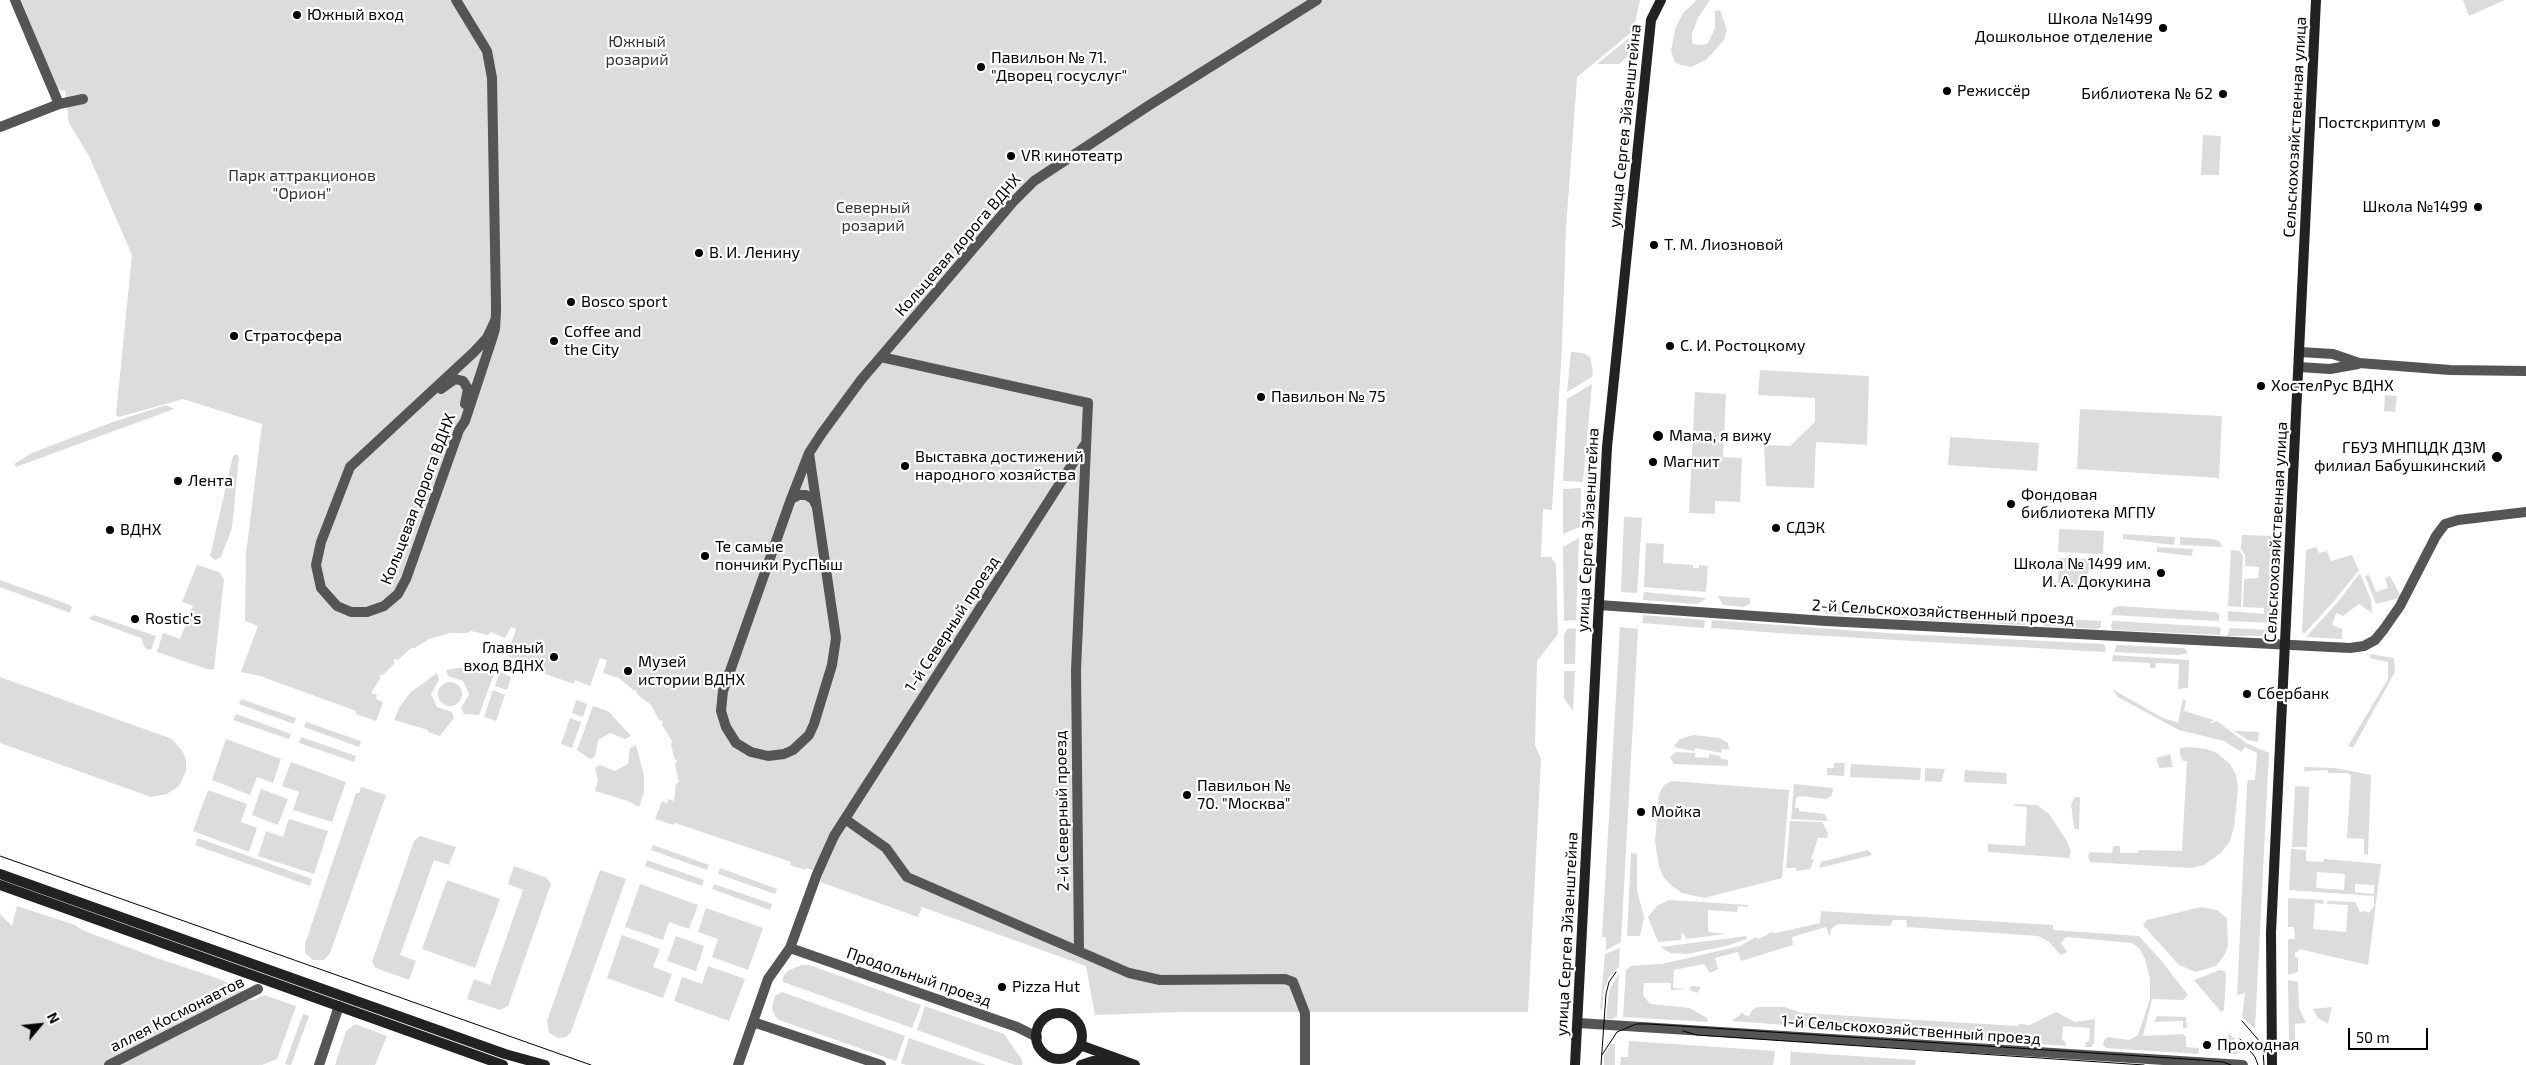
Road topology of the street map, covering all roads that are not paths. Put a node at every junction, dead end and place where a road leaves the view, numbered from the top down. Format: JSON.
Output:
{"nodes":[{"id":1,"x":15,"y":0,"type":"edge"},
{"id":2,"x":456,"y":0,"type":"edge"},
{"id":3,"x":1317,"y":0,"type":"edge"},
{"id":4,"x":1661,"y":0,"type":"edge"},
{"id":5,"x":2316,"y":0,"type":"edge"},
{"id":6,"x":83,"y":99,"type":"dead end"},
{"id":7,"x":59,"y":104,"type":"junction"},
{"id":8,"x":0,"y":126,"type":"edge"},
{"id":9,"x":495,"y":321,"type":"junction"},
{"id":10,"x":2300,"y":352,"type":"junction"},
{"id":11,"x":881,"y":357,"type":"junction"},
{"id":12,"x":2359,"y":363,"type":"junction"},
{"id":13,"x":2299,"y":367,"type":"junction"},
{"id":14,"x":2526,"y":371,"type":"edge"},
{"id":15,"x":416,"y":407,"type":"junction"},
{"id":16,"x":459,"y":430,"type":"junction"},
{"id":17,"x":1085,"y":445,"type":"junction"},
{"id":18,"x":809,"y":453,"type":"junction"},
{"id":19,"x":791,"y":499,"type":"junction"},
{"id":20,"x":817,"y":508,"type":"junction"},
{"id":21,"x":2526,"y":512,"type":"edge"},
{"id":22,"x":1599,"y":605,"type":"junction"},
{"id":23,"x":2285,"y":645,"type":"junction"},
{"id":24,"x":845,"y":819,"type":"junction"},
{"id":25,"x":0,"y":874,"type":"edge"},
{"id":26,"x":0,"y":885,"type":"edge"},
{"id":27,"x":790,"y":948,"type":"junction"},
{"id":28,"x":1079,"y":950,"type":"junction"},
{"id":29,"x":258,"y":989,"type":"dead end"},
{"id":30,"x":341,"y":1002,"type":"junction"},
{"id":31,"x":753,"y":1022,"type":"junction"},
{"id":32,"x":1578,"y":1024,"type":"junction"},
{"id":33,"x":1037,"y":1037,"type":"junction"},
{"id":34,"x":1080,"y":1045,"type":"junction"},
{"id":35,"x":505,"y":1061,"type":"edge"},
{"id":36,"x":1069,"y":1061,"type":"edge"},
{"id":37,"x":1054,"y":1062,"type":"edge"},
{"id":38,"x":1132,"y":1064,"type":"edge"},
{"id":39,"x":109,"y":1065,"type":"edge"},
{"id":40,"x":319,"y":1065,"type":"edge"},
{"id":41,"x":545,"y":1065,"type":"edge"},
{"id":42,"x":738,"y":1065,"type":"edge"},
{"id":43,"x":881,"y":1065,"type":"edge"},
{"id":44,"x":1081,"y":1065,"type":"edge"},
{"id":45,"x":1305,"y":1065,"type":"edge"},
{"id":46,"x":1575,"y":1065,"type":"edge"},
{"id":47,"x":2243,"y":1065,"type":"edge"},
{"id":48,"x":2272,"y":1065,"type":"edge"}],
"edges":[{"from":1,"to":7,"type":"street"},
{"from":2,"to":9,"type":"street","name":"Кольцевая дорога ВДНХ"},
{"from":3,"to":11,"type":"street","name":"Кольцевая дорога ВДНХ"},
{"from":4,"to":22,"type":"main road","name":"улица Сергея Эйзенштейна"},
{"from":5,"to":10,"type":"main road","name":"Сельскохозяйственная улица"},
{"from":6,"to":7,"type":"street"},
{"from":7,"to":8,"type":"street"},
{"from":9,"to":15,"type":"street","name":"Кольцевая дорога ВДНХ"},
{"from":9,"to":16,"type":"street","name":"Кольцевая дорога ВДНХ"},
{"from":10,"to":12,"type":"street"},
{"from":10,"to":13,"type":"main road","name":"Сельскохозяйственная улица"},
{"from":11,"to":17,"type":"street","name":"2-й Северный проезд"},
{"from":11,"to":18,"type":"street","name":"Кольцевая дорога ВДНХ"},
{"from":12,"to":13,"type":"street"},
{"from":12,"to":14,"type":"street"},
{"from":13,"to":23,"type":"main road","name":"Сельскохозяйственная улица"},
{"from":15,"to":16,"type":"street"},
{"from":15,"to":16,"type":"street","name":"Кольцевая дорога ВДНХ"},
{"from":17,"to":24,"type":"street","name":"1-й Северный проезд"},
{"from":17,"to":28,"type":"street","name":"2-й Северный проезд"},
{"from":18,"to":19,"type":"street","name":"Кольцевая дорога ВДНХ"},
{"from":18,"to":20,"type":"street","name":"Кольцевая дорога ВДНХ"},
{"from":19,"to":20,"type":"street"},
{"from":19,"to":20,"type":"street","name":"Кольцевая дорога ВДНХ"},
{"from":21,"to":23,"type":"street","name":"2-й Сельскохозяйственный проезд"},
{"from":22,"to":23,"type":"street","name":"2-й Сельскохозяйственный проезд"},
{"from":22,"to":32,"type":"main road","name":"улица Сергея Эйзенштейна"},
{"from":23,"to":48,"type":"main road","name":"Сельскохозяйственная улица"},
{"from":24,"to":27,"type":"street","name":"1-й Северный проезд"},
{"from":24,"to":28,"type":"street"},
{"from":25,"to":30,"type":"main road"},
{"from":26,"to":30,"type":"main road"},
{"from":27,"to":31,"type":"street","name":"1-й Северный проезд"},
{"from":27,"to":33,"type":"street","name":"Продольный проезд"},
{"from":28,"to":45,"type":"street"},
{"from":29,"to":39,"type":"street","name":"аллея Космонавтов"},
{"from":30,"to":35,"type":"main road"},
{"from":30,"to":40,"type":"street"},
{"from":31,"to":42,"type":"street","name":"1-й Северный проезд"},
{"from":31,"to":43,"type":"street"},
{"from":32,"to":46,"type":"main road","name":"улица Сергея Эйзенштейна"},
{"from":32,"to":47,"type":"street","name":"1-й Сельскохозяйственный проезд"},
{"from":33,"to":34,"type":"main road"},
{"from":33,"to":37,"type":"main road"},
{"from":34,"to":36,"type":"main road"},
{"from":34,"to":38,"type":"main road"},
{"from":35,"to":41,"type":"main road"},
{"from":36,"to":37,"type":"main road"},
{"from":38,"to":44,"type":"main road"}]}
